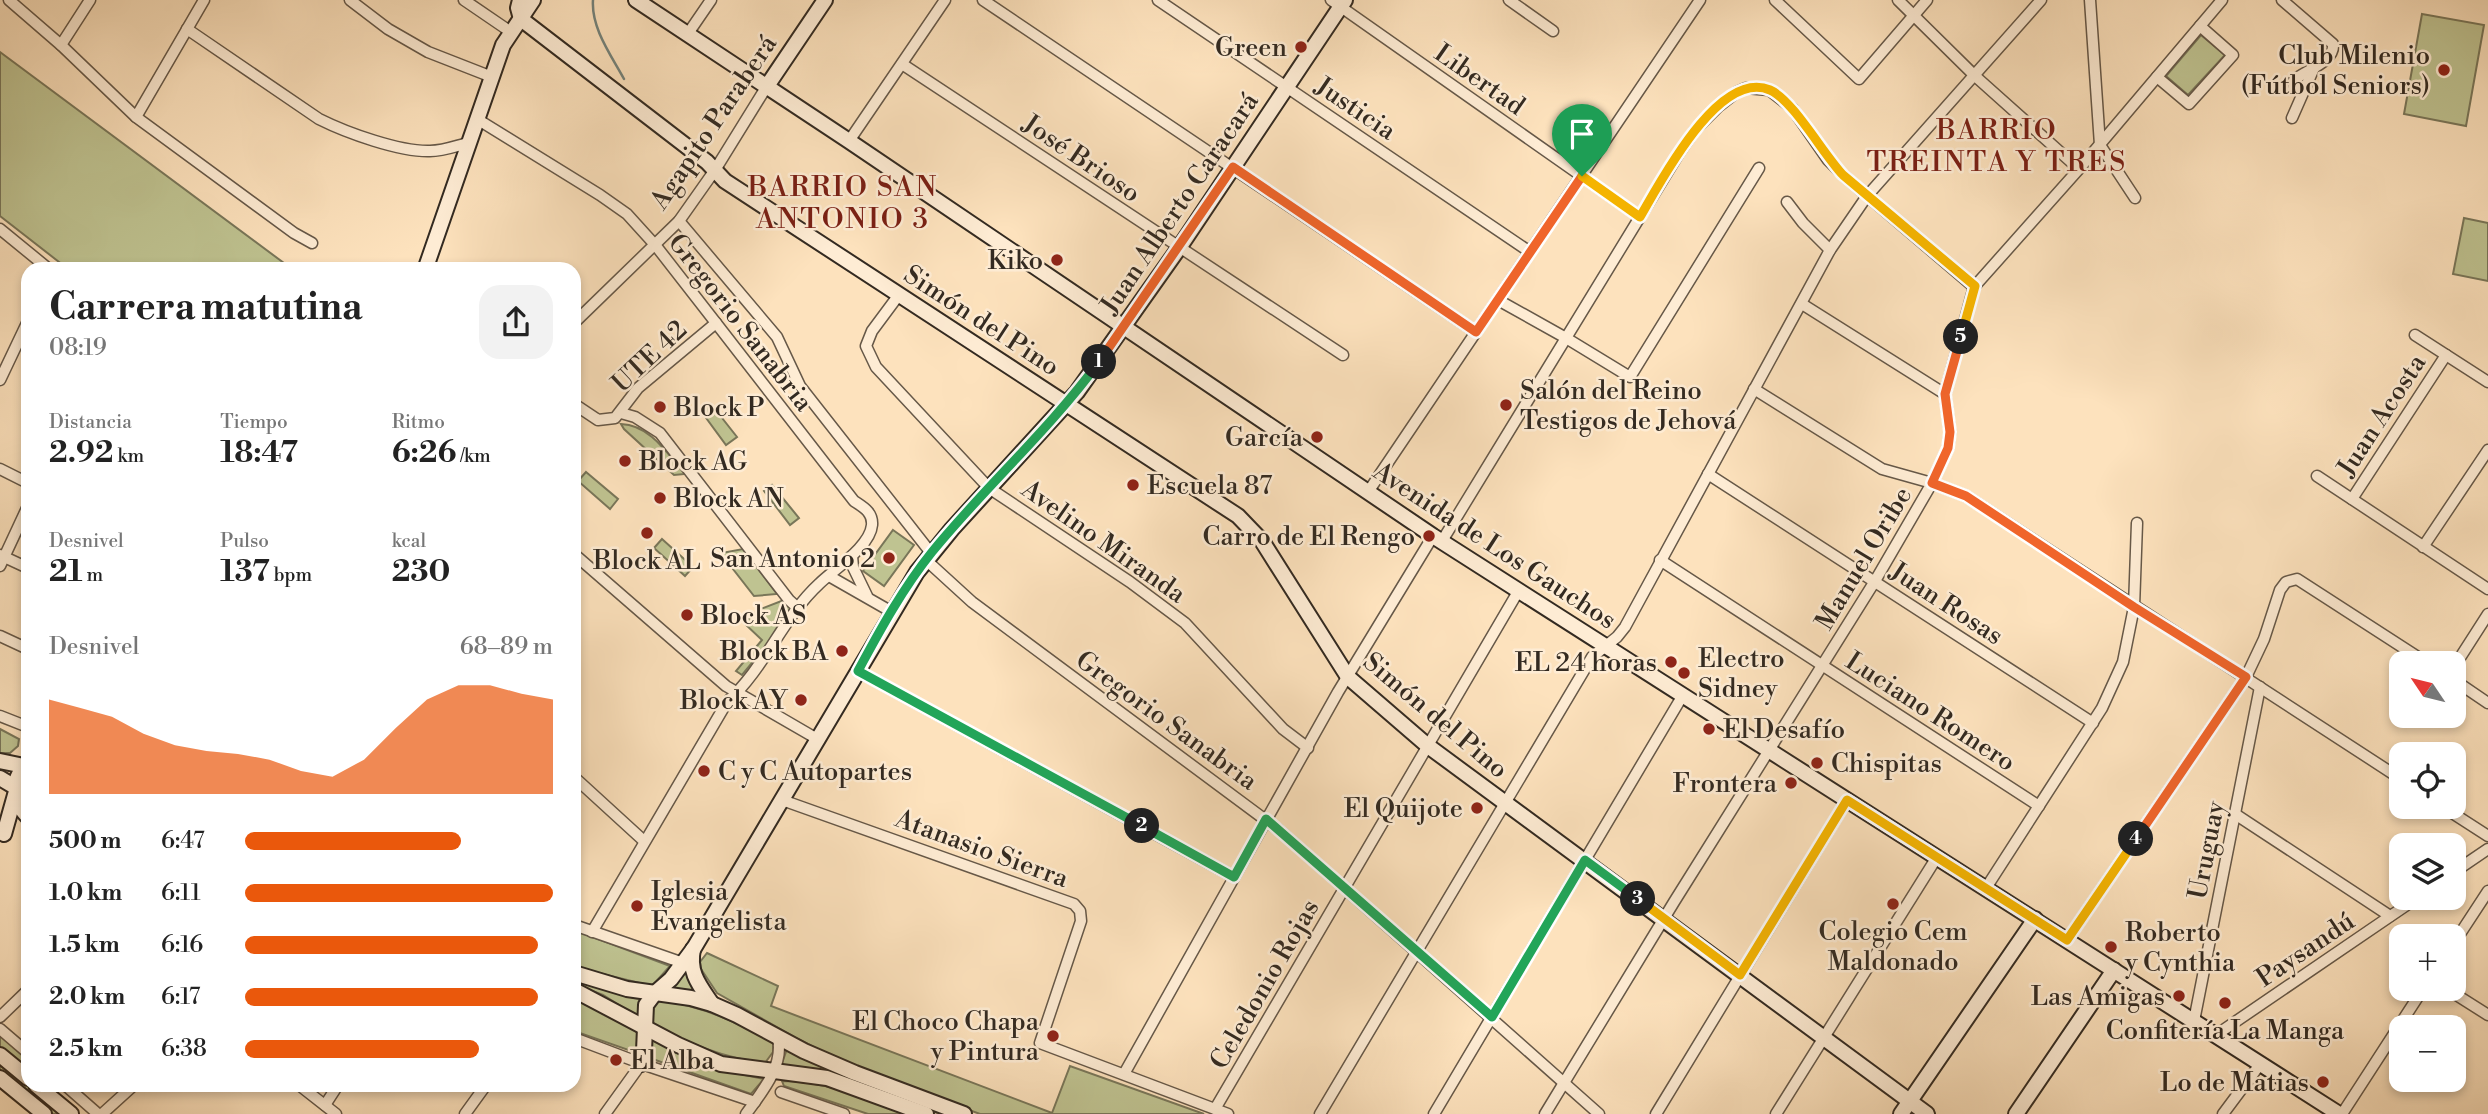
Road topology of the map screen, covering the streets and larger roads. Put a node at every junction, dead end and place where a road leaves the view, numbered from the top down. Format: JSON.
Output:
{"nodes":[{"id":1,"x":9,"y":0,"type":"edge"},
{"id":2,"x":90,"y":0,"type":"edge"},
{"id":3,"x":204,"y":0,"type":"edge"},
{"id":4,"x":349,"y":0,"type":"edge"},
{"id":5,"x":464,"y":0,"type":"edge"},
{"id":6,"x":517,"y":0,"type":"edge"},
{"id":7,"x":533,"y":0,"type":"edge"},
{"id":8,"x":636,"y":0,"type":"edge"},
{"id":9,"x":711,"y":0,"type":"edge"},
{"id":10,"x":825,"y":0,"type":"edge"},
{"id":11,"x":945,"y":0,"type":"edge"},
{"id":12,"x":983,"y":0,"type":"edge"},
{"id":13,"x":1158,"y":0,"type":"edge"},
{"id":14,"x":1509,"y":0,"type":"edge"},
{"id":15,"x":1700,"y":0,"type":"edge"},
{"id":16,"x":1775,"y":0,"type":"edge"},
{"id":17,"x":1898,"y":0,"type":"edge"},
{"id":18,"x":1927,"y":0,"type":"edge"},
{"id":19,"x":2041,"y":0,"type":"edge"},
{"id":20,"x":2090,"y":0,"type":"edge"},
{"id":21,"x":2222,"y":0,"type":"edge"},
{"id":22,"x":2282,"y":0,"type":"edge"},
{"id":23,"x":1339,"y":2,"type":"edge"},
{"id":24,"x":1914,"y":14,"type":"junction"},
{"id":25,"x":521,"y":19,"type":"junction"},
{"id":26,"x":2200,"y":26,"type":"junction"},
{"id":27,"x":505,"y":28,"type":"junction"},
{"id":28,"x":187,"y":29,"type":"junction"},
{"id":29,"x":1553,"y":31,"type":"dead end"},
{"id":30,"x":687,"y":36,"type":"junction"},
{"id":31,"x":503,"y":45,"type":"junction"},
{"id":32,"x":61,"y":46,"type":"junction"},
{"id":33,"x":902,"y":64,"type":"junction"},
{"id":34,"x":2314,"y":68,"type":"junction"},
{"id":35,"x":1975,"y":76,"type":"junction"},
{"id":36,"x":492,"y":77,"type":"junction"},
{"id":37,"x":2157,"y":77,"type":"junction"},
{"id":38,"x":767,"y":86,"type":"junction"},
{"id":39,"x":1287,"y":87,"type":"junction"},
{"id":40,"x":2293,"y":89,"type":"dead end"},
{"id":41,"x":136,"y":117,"type":"junction"},
{"id":42,"x":2292,"y":118,"type":"dead end"},
{"id":43,"x":477,"y":119,"type":"junction"},
{"id":44,"x":849,"y":141,"type":"junction"},
{"id":45,"x":468,"y":143,"type":"junction"},
{"id":46,"x":2100,"y":145,"type":"junction"},
{"id":47,"x":1233,"y":167,"type":"junction"},
{"id":48,"x":1759,"y":168,"type":"dead end"},
{"id":49,"x":2079,"y":169,"type":"junction"},
{"id":50,"x":715,"y":170,"type":"junction"},
{"id":51,"x":1582,"y":176,"type":"junction"},
{"id":52,"x":1867,"y":197,"type":"junction"},
{"id":53,"x":2135,"y":198,"type":"dead end"},
{"id":54,"x":1787,"y":202,"type":"dead end"},
{"id":55,"x":1640,"y":217,"type":"junction"},
{"id":56,"x":679,"y":222,"type":"junction"},
{"id":57,"x":0,"y":229,"type":"edge"},
{"id":58,"x":312,"y":243,"type":"dead end"},
{"id":59,"x":656,"y":246,"type":"junction"},
{"id":60,"x":1179,"y":248,"type":"junction"},
{"id":61,"x":1830,"y":250,"type":"junction"},
{"id":62,"x":1530,"y":252,"type":"junction"},
{"id":63,"x":40,"y":262,"type":"edge"},
{"id":64,"x":428,"y":262,"type":"edge"},
{"id":65,"x":1975,"y":286,"type":"junction"},
{"id":66,"x":898,"y":296,"type":"junction"},
{"id":67,"x":1498,"y":300,"type":"junction"},
{"id":68,"x":1802,"y":304,"type":"junction"},
{"id":69,"x":581,"y":316,"type":"edge"},
{"id":70,"x":716,"y":323,"type":"junction"},
{"id":71,"x":1124,"y":327,"type":"junction"},
{"id":72,"x":1476,"y":332,"type":"junction"},
{"id":73,"x":2415,"y":335,"type":"dead end"},
{"id":74,"x":21,"y":336,"type":"edge"},
{"id":75,"x":1566,"y":338,"type":"junction"},
{"id":76,"x":1343,"y":355,"type":"dead end"},
{"id":77,"x":2446,"y":355,"type":"junction"},
{"id":78,"x":0,"y":380,"type":"edge"},
{"id":79,"x":2488,"y":382,"type":"edge"},
{"id":80,"x":1754,"y":389,"type":"junction"},
{"id":81,"x":1945,"y":394,"type":"junction"},
{"id":82,"x":1066,"y":404,"type":"junction"},
{"id":83,"x":581,"y":409,"type":"edge"},
{"id":84,"x":621,"y":413,"type":"junction"},
{"id":85,"x":2488,"y":450,"type":"edge"},
{"id":86,"x":0,"y":469,"type":"edge"},
{"id":87,"x":1708,"y":474,"type":"junction"},
{"id":88,"x":2316,"y":476,"type":"dead end"},
{"id":89,"x":21,"y":480,"type":"edge"},
{"id":90,"x":1932,"y":483,"type":"junction"},
{"id":91,"x":989,"y":488,"type":"junction"},
{"id":92,"x":1368,"y":492,"type":"junction"},
{"id":93,"x":2352,"y":499,"type":"junction"},
{"id":94,"x":21,"y":520,"type":"edge"},
{"id":95,"x":2137,"y":523,"type":"dead end"},
{"id":96,"x":1437,"y":538,"type":"junction"},
{"id":97,"x":2423,"y":547,"type":"junction"},
{"id":98,"x":852,"y":556,"type":"junction"},
{"id":99,"x":929,"y":556,"type":"junction"},
{"id":100,"x":1,"y":559,"type":"edge"},
{"id":101,"x":581,"y":560,"type":"edge"},
{"id":102,"x":1660,"y":560,"type":"junction"},
{"id":103,"x":21,"y":566,"type":"edge"},
{"id":104,"x":829,"y":576,"type":"junction"},
{"id":105,"x":1875,"y":581,"type":"junction"},
{"id":106,"x":1519,"y":590,"type":"junction"},
{"id":107,"x":2488,"y":590,"type":"edge"},
{"id":108,"x":867,"y":597,"type":"junction"},
{"id":109,"x":2134,"y":607,"type":"junction"},
{"id":110,"x":799,"y":609,"type":"junction"},
{"id":111,"x":892,"y":612,"type":"junction"},
{"id":112,"x":2488,"y":614,"type":"edge"},
{"id":113,"x":0,"y":636,"type":"edge"},
{"id":114,"x":1605,"y":645,"type":"junction"},
{"id":115,"x":21,"y":646,"type":"edge"},
{"id":116,"x":2408,"y":651,"type":"edge"},
{"id":117,"x":2464,"y":651,"type":"edge"},
{"id":118,"x":1822,"y":665,"type":"junction"},
{"id":119,"x":858,"y":671,"type":"junction"},
{"id":120,"x":1348,"y":677,"type":"junction"},
{"id":121,"x":2246,"y":677,"type":"junction"},
{"id":122,"x":2260,"y":687,"type":"junction"},
{"id":123,"x":2466,"y":688,"type":"edge"},
{"id":124,"x":737,"y":693,"type":"junction"},
{"id":125,"x":1683,"y":695,"type":"junction"},
{"id":126,"x":2488,"y":703,"type":"edge"},
{"id":127,"x":0,"y":716,"type":"edge"},
{"id":128,"x":2093,"y":723,"type":"junction"},
{"id":129,"x":21,"y":725,"type":"edge"},
{"id":130,"x":818,"y":740,"type":"junction"},
{"id":131,"x":1428,"y":746,"type":"junction"},
{"id":132,"x":1308,"y":748,"type":"junction"},
{"id":133,"x":1769,"y":751,"type":"junction"},
{"id":134,"x":0,"y":761,"type":"edge"},
{"id":135,"x":21,"y":763,"type":"edge"},
{"id":136,"x":2389,"y":771,"type":"edge"},
{"id":137,"x":21,"y":776,"type":"edge"},
{"id":138,"x":0,"y":778,"type":"edge"},
{"id":139,"x":581,"y":783,"type":"edge"},
{"id":140,"x":15,"y":791,"type":"junction"},
{"id":141,"x":782,"y":800,"type":"junction"},
{"id":142,"x":1847,"y":800,"type":"junction"},
{"id":143,"x":1505,"y":803,"type":"junction"},
{"id":144,"x":2039,"y":806,"type":"junction"},
{"id":145,"x":21,"y":810,"type":"edge"},
{"id":146,"x":2235,"y":814,"type":"junction"},
{"id":147,"x":1266,"y":819,"type":"junction"},
{"id":148,"x":2462,"y":819,"type":"edge"},
{"id":149,"x":21,"y":828,"type":"edge"},
{"id":150,"x":2,"y":836,"type":"edge"},
{"id":151,"x":2488,"y":836,"type":"edge"},
{"id":152,"x":644,"y":841,"type":"junction"},
{"id":153,"x":2488,"y":849,"type":"edge"},
{"id":154,"x":1937,"y":858,"type":"junction"},
{"id":155,"x":1585,"y":860,"type":"junction"},
{"id":156,"x":2466,"y":864,"type":"edge"},
{"id":157,"x":1234,"y":877,"type":"junction"},
{"id":158,"x":1345,"y":887,"type":"junction"},
{"id":159,"x":1986,"y":888,"type":"junction"},
{"id":160,"x":2488,"y":891,"type":"edge"},
{"id":161,"x":2399,"y":910,"type":"edge"},
{"id":162,"x":2390,"y":916,"type":"junction"},
{"id":163,"x":1664,"y":919,"type":"junction"},
{"id":164,"x":2035,"y":919,"type":"junction"},
{"id":165,"x":2466,"y":925,"type":"edge"},
{"id":166,"x":581,"y":928,"type":"edge"},
{"id":167,"x":592,"y":932,"type":"junction"},
{"id":168,"x":2067,"y":940,"type":"junction"},
{"id":169,"x":1418,"y":952,"type":"junction"},
{"id":170,"x":687,"y":964,"type":"junction"},
{"id":171,"x":2114,"y":970,"type":"junction"},
{"id":172,"x":581,"y":975,"type":"edge"},
{"id":173,"x":1740,"y":975,"type":"junction"},
{"id":174,"x":655,"y":993,"type":"junction"},
{"id":175,"x":581,"y":994,"type":"edge"},
{"id":176,"x":21,"y":997,"type":"edge"},
{"id":177,"x":2414,"y":1001,"type":"edge"},
{"id":178,"x":2466,"y":1001,"type":"edge"},
{"id":179,"x":712,"y":1004,"type":"junction"},
{"id":180,"x":2488,"y":1015,"type":"edge"},
{"id":181,"x":0,"y":1017,"type":"edge"},
{"id":182,"x":1492,"y":1017,"type":"junction"},
{"id":183,"x":2194,"y":1021,"type":"junction"},
{"id":184,"x":645,"y":1028,"type":"junction"},
{"id":185,"x":0,"y":1029,"type":"edge"},
{"id":186,"x":2216,"y":1035,"type":"junction"},
{"id":187,"x":1825,"y":1037,"type":"junction"},
{"id":188,"x":778,"y":1038,"type":"junction"},
{"id":189,"x":581,"y":1041,"type":"edge"},
{"id":190,"x":21,"y":1047,"type":"edge"},
{"id":191,"x":0,"y":1055,"type":"edge"},
{"id":192,"x":2260,"y":1063,"type":"junction"},
{"id":193,"x":641,"y":1064,"type":"junction"},
{"id":194,"x":773,"y":1071,"type":"junction"},
{"id":195,"x":21,"y":1073,"type":"edge"},
{"id":196,"x":1124,"y":1074,"type":"junction"},
{"id":197,"x":0,"y":1078,"type":"edge"},
{"id":198,"x":1564,"y":1083,"type":"junction"},
{"id":199,"x":44,"y":1092,"type":"edge"},
{"id":200,"x":73,"y":1092,"type":"edge"},
{"id":201,"x":126,"y":1092,"type":"edge"},
{"id":202,"x":308,"y":1092,"type":"edge"},
{"id":203,"x":333,"y":1092,"type":"edge"},
{"id":204,"x":481,"y":1092,"type":"edge"},
{"id":205,"x":781,"y":1092,"type":"dead end"},
{"id":206,"x":1910,"y":1101,"type":"junction"},
{"id":207,"x":755,"y":1102,"type":"junction"},
{"id":208,"x":325,"y":1105,"type":"junction"},
{"id":209,"x":1215,"y":1109,"type":"junction"},
{"id":210,"x":2335,"y":1113,"type":"edge"},
{"id":211,"x":44,"y":1114,"type":"edge"},
{"id":212,"x":71,"y":1114,"type":"edge"},
{"id":213,"x":100,"y":1114,"type":"edge"},
{"id":214,"x":336,"y":1114,"type":"edge"},
{"id":215,"x":465,"y":1114,"type":"edge"},
{"id":216,"x":605,"y":1114,"type":"edge"},
{"id":217,"x":746,"y":1114,"type":"edge"},
{"id":218,"x":844,"y":1114,"type":"edge"},
{"id":219,"x":926,"y":1114,"type":"edge"},
{"id":220,"x":964,"y":1114,"type":"edge"},
{"id":221,"x":1228,"y":1114,"type":"edge"},
{"id":222,"x":1320,"y":1114,"type":"edge"},
{"id":223,"x":1434,"y":1114,"type":"edge"},
{"id":224,"x":1545,"y":1114,"type":"edge"},
{"id":225,"x":1600,"y":1114,"type":"edge"},
{"id":226,"x":1656,"y":1114,"type":"edge"},
{"id":227,"x":1776,"y":1114,"type":"edge"},
{"id":228,"x":1901,"y":1114,"type":"edge"},
{"id":229,"x":1927,"y":1114,"type":"edge"},
{"id":230,"x":2016,"y":1114,"type":"edge"},
{"id":231,"x":2223,"y":1114,"type":"edge"}],
"edges":[{"from":1,"to":32,"type":"street"},
{"from":2,"to":32,"type":"street"},
{"from":3,"to":28,"type":"street"},
{"from":4,"to":36,"type":"street"},
{"from":5,"to":27,"type":"street"},
{"from":6,"to":25,"type":"street"},
{"from":6,"to":27,"type":"street"},
{"from":7,"to":25,"type":"street"},
{"from":8,"to":30,"type":"street","name":"Avenida de Los Gauchos"},
{"from":9,"to":30,"type":"street"},
{"from":10,"to":38,"type":"street","name":"Agapito Paraberá"},
{"from":11,"to":33,"type":"street"},
{"from":12,"to":47,"type":"street"},
{"from":13,"to":39,"type":"street","name":"Justicia"},
{"from":14,"to":29,"type":"street"},
{"from":15,"to":51,"type":"street"},
{"from":16,"to":24,"type":"street"},
{"from":17,"to":24,"type":"street"},
{"from":18,"to":24,"type":"street"},
{"from":19,"to":35,"type":"street"},
{"from":20,"to":46,"type":"street"},
{"from":21,"to":26,"type":"street","name":"Manuel Oribe"},
{"from":22,"to":34,"type":"street"},
{"from":23,"to":39,"type":"street","name":"Juan Alberto Caracará"},
{"from":23,"to":51,"type":"street","name":"Libertad"},
{"from":24,"to":35,"type":"street"},
{"from":25,"to":31,"type":"street"},
{"from":25,"to":50,"type":"street","name":"Simón del Pino"},
{"from":26,"to":37,"type":"street","name":"Manuel Oribe"},
{"from":26,"to":37,"type":"street"},
{"from":27,"to":31,"type":"street"},
{"from":28,"to":41,"type":"street"},
{"from":28,"to":45,"type":"street"},
{"from":30,"to":38,"type":"street","name":"Avenida de Los Gauchos"},
{"from":31,"to":36,"type":"street"},
{"from":32,"to":41,"type":"street"},
{"from":33,"to":44,"type":"street"},
{"from":33,"to":60,"type":"street","name":"José Brioso"},
{"from":34,"to":40,"type":"street"},
{"from":34,"to":42,"type":"street"},
{"from":35,"to":49,"type":"street"},
{"from":35,"to":52,"type":"street"},
{"from":36,"to":43,"type":"street"},
{"from":37,"to":46,"type":"street","name":"Manuel Oribe"},
{"from":38,"to":44,"type":"street","name":"Avenida de Los Gauchos"},
{"from":38,"to":50,"type":"street","name":"Agapito Paraberá"},
{"from":39,"to":47,"type":"street","name":"Juan Alberto Caracará"},
{"from":39,"to":62,"type":"street","name":"Justicia"},
{"from":41,"to":58,"type":"street"},
{"from":43,"to":45,"type":"street"},
{"from":43,"to":59,"type":"street","name":"Gregorio Sanabria"},
{"from":44,"to":71,"type":"street","name":"Avenida de Los Gauchos"},
{"from":45,"to":64,"type":"street"},
{"from":46,"to":49,"type":"street","name":"Manuel Oribe"},
{"from":46,"to":53,"type":"street"},
{"from":47,"to":60,"type":"street","name":"Juan Alberto Caracará"},
{"from":47,"to":72,"type":"street"},
{"from":48,"to":75,"type":"street"},
{"from":49,"to":65,"type":"street","name":"Manuel Oribe"},
{"from":50,"to":56,"type":"street","name":"Agapito Paraberá"},
{"from":50,"to":66,"type":"street","name":"Simón del Pino"},
{"from":51,"to":55,"type":"street","name":"Libertad"},
{"from":51,"to":62,"type":"street"},
{"from":52,"to":55,"type":"street"},
{"from":52,"to":61,"type":"street"},
{"from":52,"to":65,"type":"street"},
{"from":54,"to":61,"type":"street"},
{"from":55,"to":75,"type":"street"},
{"from":56,"to":59,"type":"street","name":"Agapito Paraberá"},
{"from":56,"to":99,"type":"street","name":"Gregorio Sanabria"},
{"from":57,"to":63,"type":"street"},
{"from":59,"to":69,"type":"street","name":"Agapito Paraberá"},
{"from":59,"to":70,"type":"street","name":"Gregorio Sanabria"},
{"from":60,"to":71,"type":"street","name":"Juan Alberto Caracará"},
{"from":60,"to":76,"type":"street","name":"José Brioso"},
{"from":61,"to":68,"type":"street"},
{"from":62,"to":67,"type":"street"},
{"from":65,"to":81,"type":"street","name":"Manuel Oribe"},
{"from":66,"to":82,"type":"street","name":"Simón del Pino"},
{"from":66,"to":91,"type":"street","name":"Avelino Miranda"},
{"from":67,"to":72,"type":"street"},
{"from":67,"to":75,"type":"street"},
{"from":68,"to":80,"type":"street"},
{"from":68,"to":81,"type":"street"},
{"from":70,"to":84,"type":"street","name":"UTE 42"},
{"from":70,"to":98,"type":"street","name":"Gregorio Sanabria"},
{"from":71,"to":82,"type":"street","name":"Juan Alberto Caracará"},
{"from":71,"to":92,"type":"street","name":"Avenida de Los Gauchos"},
{"from":72,"to":92,"type":"street"},
{"from":73,"to":77,"type":"street"},
{"from":74,"to":78,"type":"street"},
{"from":75,"to":96,"type":"street"},
{"from":77,"to":79,"type":"street"},
{"from":77,"to":93,"type":"street","name":"Juan Acosta"},
{"from":80,"to":87,"type":"street"},
{"from":80,"to":90,"type":"street"},
{"from":81,"to":90,"type":"street","name":"Manuel Oribe"},
{"from":82,"to":91,"type":"street","name":"Juan Alberto Caracará"},
{"from":82,"to":120,"type":"street","name":"Simón del Pino"},
{"from":83,"to":84,"type":"street","name":"UTE 42"},
{"from":84,"to":110,"type":"street"},
{"from":85,"to":97,"type":"street"},
{"from":86,"to":89,"type":"street"},
{"from":87,"to":102,"type":"street"},
{"from":87,"to":105,"type":"street","name":"Juan Rosas"},
{"from":88,"to":93,"type":"street"},
{"from":90,"to":105,"type":"street","name":"Manuel Oribe"},
{"from":90,"to":109,"type":"street"},
{"from":91,"to":99,"type":"street","name":"Juan Alberto Caracará"},
{"from":91,"to":132,"type":"street","name":"Avelino Miranda"},
{"from":92,"to":96,"type":"street","name":"Avenida de Los Gauchos"},
{"from":93,"to":97,"type":"street"},
{"from":94,"to":100,"type":"street"},
{"from":95,"to":109,"type":"street"},
{"from":96,"to":106,"type":"street","name":"Avenida de Los Gauchos"},
{"from":96,"to":120,"type":"street"},
{"from":97,"to":107,"type":"street"},
{"from":98,"to":104,"type":"street"},
{"from":98,"to":108,"type":"street"},
{"from":99,"to":111,"type":"street","name":"Juan Alberto Caracará"},
{"from":99,"to":147,"type":"street","name":"Gregorio Sanabria"},
{"from":100,"to":103,"type":"street"},
{"from":101,"to":124,"type":"street"},
{"from":102,"to":114,"type":"street"},
{"from":102,"to":118,"type":"street","name":"Luciano Romero"},
{"from":104,"to":108,"type":"street"},
{"from":104,"to":110,"type":"street"},
{"from":105,"to":118,"type":"street","name":"Manuel Oribe"},
{"from":105,"to":128,"type":"street","name":"Juan Rosas"},
{"from":106,"to":114,"type":"street","name":"Avenida de Los Gauchos"},
{"from":106,"to":131,"type":"street","name":"Celedonio Rojas"},
{"from":108,"to":111,"type":"street"},
{"from":109,"to":121,"type":"street"},
{"from":109,"to":128,"type":"street"},
{"from":110,"to":124,"type":"street"},
{"from":111,"to":119,"type":"street","name":"Juan Alberto Caracará"},
{"from":112,"to":117,"type":"street"},
{"from":113,"to":115,"type":"street"},
{"from":114,"to":125,"type":"street","name":"Avenida de Los Gauchos"},
{"from":114,"to":143,"type":"street"},
{"from":116,"to":121,"type":"street"},
{"from":118,"to":133,"type":"street","name":"Manuel Oribe"},
{"from":118,"to":144,"type":"street","name":"Luciano Romero"},
{"from":119,"to":130,"type":"street","name":"Juan Alberto Caracará"},
{"from":119,"to":157,"type":"street"},
{"from":120,"to":131,"type":"street","name":"Simón del Pino"},
{"from":120,"to":132,"type":"street"},
{"from":121,"to":122,"type":"street"},
{"from":121,"to":168,"type":"street"},
{"from":122,"to":136,"type":"street"},
{"from":122,"to":146,"type":"street","name":"Uruguay"},
{"from":123,"to":126,"type":"street"},
{"from":124,"to":130,"type":"street"},
{"from":124,"to":152,"type":"street"},
{"from":125,"to":133,"type":"street","name":"Avenida de Los Gauchos"},
{"from":125,"to":155,"type":"street"},
{"from":127,"to":129,"type":"street"},
{"from":128,"to":144,"type":"street"},
{"from":130,"to":141,"type":"street","name":"Juan Alberto Caracará"},
{"from":131,"to":143,"type":"street","name":"Simón del Pino"},
{"from":131,"to":158,"type":"street","name":"Celedonio Rojas"},
{"from":132,"to":147,"type":"street"},
{"from":133,"to":142,"type":"street","name":"Avenida de Los Gauchos"},
{"from":133,"to":163,"type":"street","name":"Manuel Oribe"},
{"from":134,"to":135,"type":"street"},
{"from":137,"to":140,"type":"street"},
{"from":138,"to":140,"type":"street"},
{"from":139,"to":152,"type":"street"},
{"from":140,"to":145,"type":"street"},
{"from":140,"to":150,"type":"street"},
{"from":141,"to":170,"type":"street","name":"Juan Alberto Caracará"},
{"from":141,"to":196,"type":"street","name":"Atanasio Sierra"},
{"from":142,"to":154,"type":"street","name":"Avenida de Los Gauchos"},
{"from":142,"to":173,"type":"street"},
{"from":143,"to":155,"type":"street","name":"Simón del Pino"},
{"from":143,"to":169,"type":"street"},
{"from":144,"to":159,"type":"street"},
{"from":146,"to":162,"type":"street"},
{"from":146,"to":183,"type":"street","name":"Uruguay"},
{"from":147,"to":157,"type":"street"},
{"from":147,"to":158,"type":"street","name":"Gregorio Sanabria"},
{"from":148,"to":151,"type":"street"},
{"from":149,"to":150,"type":"street"},
{"from":152,"to":167,"type":"street"},
{"from":153,"to":156,"type":"street"},
{"from":154,"to":159,"type":"street","name":"Avenida de Los Gauchos"},
{"from":154,"to":187,"type":"street"},
{"from":155,"to":163,"type":"street","name":"Simón del Pino"},
{"from":155,"to":182,"type":"street"},
{"from":157,"to":196,"type":"street"},
{"from":158,"to":169,"type":"street","name":"Gregorio Sanabria"},
{"from":158,"to":209,"type":"street","name":"Celedonio Rojas"},
{"from":159,"to":164,"type":"street","name":"Avenida de Los Gauchos"},
{"from":160,"to":165,"type":"street"},
{"from":161,"to":162,"type":"street","name":"Paysandú"},
{"from":162,"to":186,"type":"street","name":"Paysandú"},
{"from":163,"to":173,"type":"street","name":"Simón del Pino"},
{"from":163,"to":198,"type":"street","name":"Manuel Oribe"},
{"from":164,"to":168,"type":"street","name":"Avenida de Los Gauchos"},
{"from":164,"to":206,"type":"street"},
{"from":166,"to":167,"type":"street"},
{"from":167,"to":170,"type":"street"},
{"from":168,"to":171,"type":"street","name":"Avenida de Los Gauchos"},
{"from":169,"to":182,"type":"street","name":"Gregorio Sanabria"},
{"from":169,"to":222,"type":"street"},
{"from":170,"to":174,"type":"street"},
{"from":170,"to":179,"type":"street"},
{"from":171,"to":183,"type":"street","name":"Avenida de Los Gauchos"},
{"from":171,"to":230,"type":"street"},
{"from":172,"to":174,"type":"street"},
{"from":173,"to":187,"type":"street","name":"Simón del Pino"},
{"from":173,"to":226,"type":"street"},
{"from":174,"to":179,"type":"street"},
{"from":174,"to":184,"type":"street"},
{"from":175,"to":184,"type":"street"},
{"from":176,"to":181,"type":"street"},
{"from":177,"to":210,"type":"street"},
{"from":178,"to":180,"type":"street"},
{"from":179,"to":188,"type":"street"},
{"from":182,"to":198,"type":"street","name":"Gregorio Sanabria"},
{"from":182,"to":223,"type":"street"},
{"from":183,"to":186,"type":"street","name":"Avenida de Los Gauchos"},
{"from":184,"to":193,"type":"street"},
{"from":184,"to":194,"type":"street"},
{"from":185,"to":190,"type":"street"},
{"from":186,"to":192,"type":"street","name":"Avenida de Los Gauchos"},
{"from":187,"to":206,"type":"street","name":"Simón del Pino"},
{"from":187,"to":227,"type":"street"},
{"from":188,"to":194,"type":"street"},
{"from":188,"to":220,"type":"street"},
{"from":189,"to":193,"type":"street"},
{"from":191,"to":195,"type":"street"},
{"from":192,"to":210,"type":"street","name":"Avenida de Los Gauchos"},
{"from":192,"to":231,"type":"street"},
{"from":193,"to":207,"type":"street"},
{"from":193,"to":216,"type":"street"},
{"from":194,"to":207,"type":"street"},
{"from":194,"to":219,"type":"street"},
{"from":196,"to":209,"type":"street","name":"Atanasio Sierra"},
{"from":197,"to":211,"type":"street"},
{"from":198,"to":224,"type":"street","name":"Manuel Oribe"},
{"from":198,"to":225,"type":"street","name":"Gregorio Sanabria"},
{"from":199,"to":212,"type":"street"},
{"from":200,"to":213,"type":"street"},
{"from":201,"to":213,"type":"street"},
{"from":202,"to":208,"type":"street"},
{"from":203,"to":208,"type":"street"},
{"from":204,"to":215,"type":"street"},
{"from":205,"to":218,"type":"street"},
{"from":206,"to":228,"type":"street"},
{"from":206,"to":229,"type":"street","name":"Simón del Pino"},
{"from":207,"to":217,"type":"street"},
{"from":208,"to":214,"type":"street"},
{"from":209,"to":221,"type":"street","name":"Atanasio Sierra"}]}
